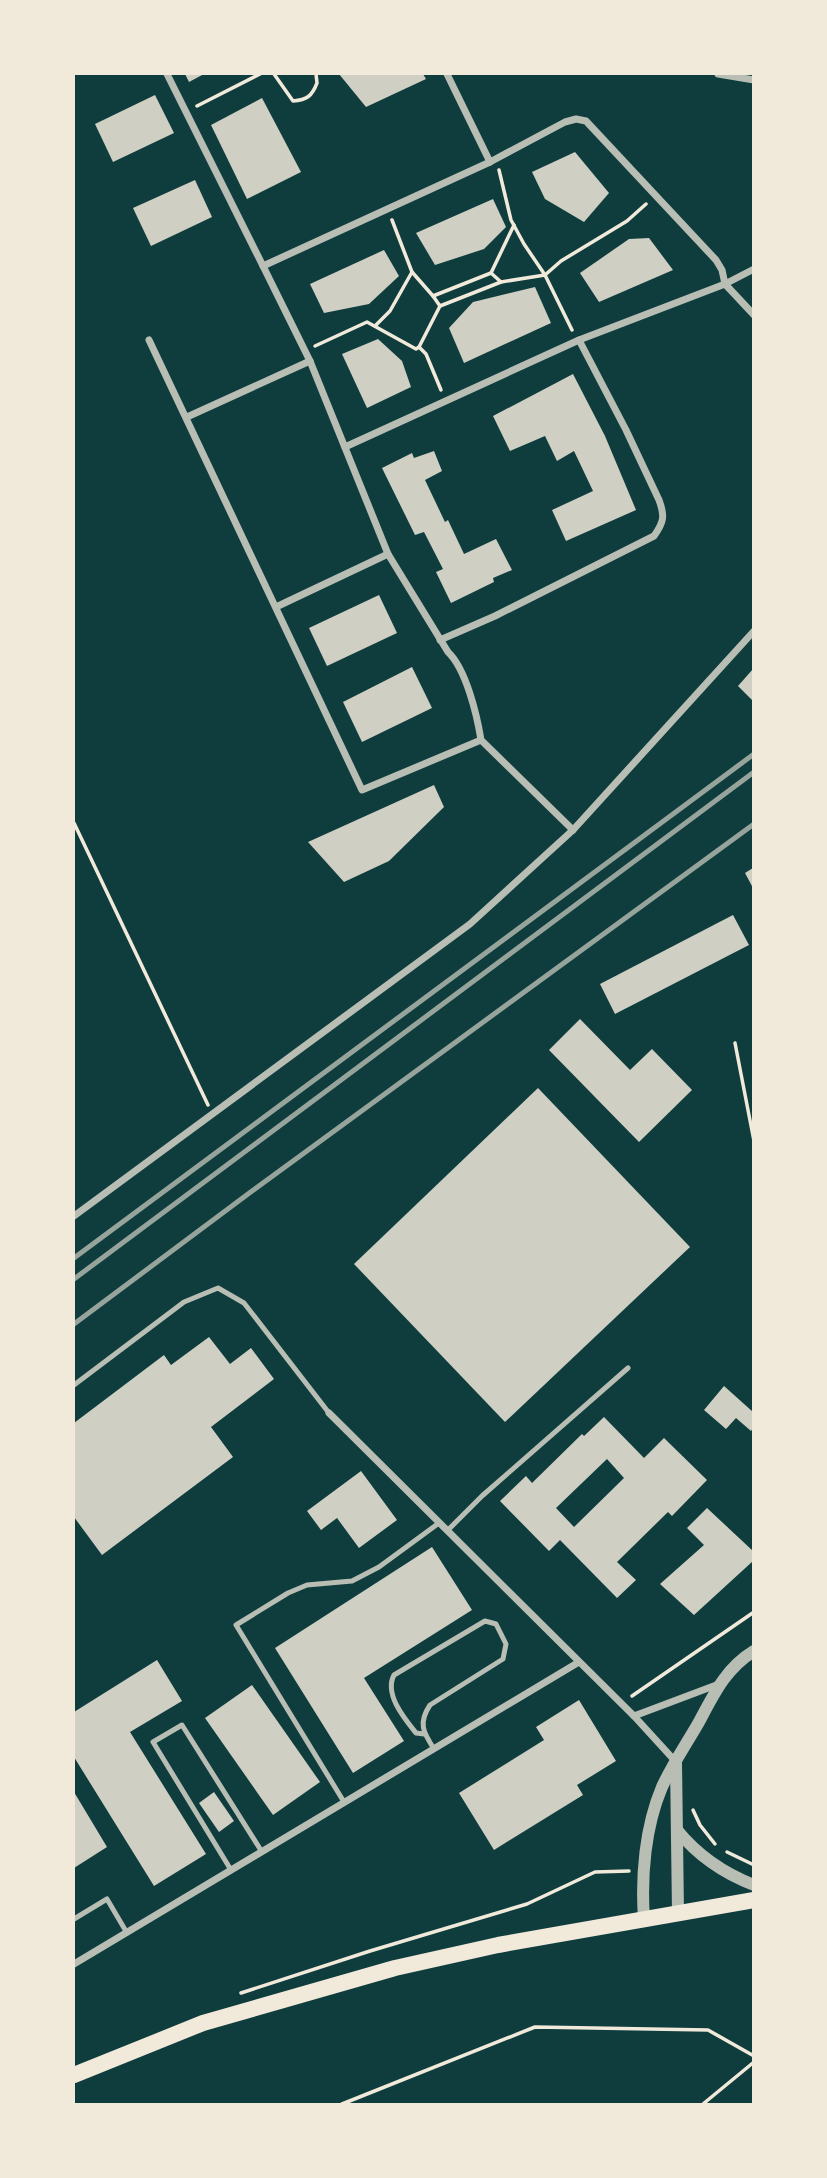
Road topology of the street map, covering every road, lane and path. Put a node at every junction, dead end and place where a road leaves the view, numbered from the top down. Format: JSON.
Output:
{"nodes":[{"id":1,"x":167,"y":74,"type":"edge"},
{"id":2,"x":260,"y":74,"type":"edge"},
{"id":3,"x":274,"y":74,"type":"edge"},
{"id":4,"x":316,"y":74,"type":"edge"},
{"id":5,"x":447,"y":74,"type":"edge"},
{"id":6,"x":718,"y":74,"type":"edge"},
{"id":7,"x":754,"y":80,"type":"edge"},
{"id":8,"x":186,"y":111,"type":"junction"},
{"id":9,"x":490,"y":162,"type":"junction"},
{"id":10,"x":656,"y":196,"type":"junction"},
{"id":11,"x":387,"y":209,"type":"junction"},
{"id":12,"x":514,"y":225,"type":"junction"},
{"id":13,"x":263,"y":266,"type":"junction"},
{"id":14,"x":754,"y":270,"type":"edge"},
{"id":15,"x":412,"y":272,"type":"junction"},
{"id":16,"x":491,"y":273,"type":"junction"},
{"id":17,"x":545,"y":275,"type":"junction"},
{"id":18,"x":501,"y":282,"type":"junction"},
{"id":19,"x":725,"y":284,"type":"junction"},
{"id":20,"x":433,"y":296,"type":"junction"},
{"id":21,"x":440,"y":306,"type":"junction"},
{"id":22,"x":754,"y":316,"type":"edge"},
{"id":23,"x":375,"y":327,"type":"junction"},
{"id":24,"x":149,"y":340,"type":"dead end"},
{"id":25,"x":579,"y":340,"type":"junction"},
{"id":26,"x":419,"y":347,"type":"junction"},
{"id":27,"x":305,"y":351,"type":"junction"},
{"id":28,"x":310,"y":361,"type":"junction"},
{"id":29,"x":446,"y":401,"type":"junction"},
{"id":30,"x":187,"y":417,"type":"junction"},
{"id":31,"x":345,"y":447,"type":"junction"},
{"id":32,"x":388,"y":554,"type":"junction"},
{"id":33,"x":276,"y":607,"type":"junction"},
{"id":34,"x":754,"y":631,"type":"edge"},
{"id":35,"x":440,"y":640,"type":"junction"},
{"id":36,"x":481,"y":740,"type":"junction"},
{"id":37,"x":74,"y":823,"type":"edge"},
{"id":38,"x":573,"y":830,"type":"junction"},
{"id":39,"x":735,"y":1043,"type":"dead end"},
{"id":40,"x":212,"y":1113,"type":"junction"},
{"id":41,"x":754,"y":1140,"type":"edge"},
{"id":42,"x":74,"y":1216,"type":"edge"},
{"id":43,"x":628,"y":1368,"type":"dead end"},
{"id":44,"x":74,"y":1385,"type":"edge"},
{"id":45,"x":329,"y":1413,"type":"joint"},
{"id":46,"x":439,"y":1523,"type":"junction"},
{"id":47,"x":447,"y":1531,"type":"junction"},
{"id":48,"x":754,"y":1612,"type":"edge"},
{"id":49,"x":754,"y":1651,"type":"edge"},
{"id":50,"x":579,"y":1662,"type":"junction"},
{"id":51,"x":719,"y":1684,"type":"junction"},
{"id":52,"x":622,"y":1704,"type":"junction"},
{"id":53,"x":634,"y":1716,"type":"junction"},
{"id":54,"x":424,"y":1734,"type":"junction"},
{"id":55,"x":434,"y":1749,"type":"junction"},
{"id":56,"x":676,"y":1762,"type":"junction"},
{"id":57,"x":344,"y":1802,"type":"junction"},
{"id":58,"x":689,"y":1803,"type":"dead end"},
{"id":59,"x":677,"y":1830,"type":"junction"},
{"id":60,"x":262,"y":1852,"type":"junction"},
{"id":61,"x":738,"y":1859,"type":"junction"},
{"id":62,"x":754,"y":1865,"type":"edge"},
{"id":63,"x":716,"y":1867,"type":"junction"},
{"id":64,"x":231,"y":1870,"type":"junction"},
{"id":65,"x":644,"y":1871,"type":"junction"},
{"id":66,"x":754,"y":1885,"type":"edge"},
{"id":67,"x":754,"y":1900,"type":"edge"},
{"id":68,"x":678,"y":1913,"type":"junction"},
{"id":69,"x":74,"y":1919,"type":"edge"},
{"id":70,"x":644,"y":1919,"type":"junction"},
{"id":71,"x":127,"y":1933,"type":"junction"},
{"id":72,"x":74,"y":1964,"type":"edge"},
{"id":73,"x":229,"y":1998,"type":"dead end"},
{"id":74,"x":754,"y":2056,"type":"edge"},
{"id":75,"x":754,"y":2062,"type":"edge"},
{"id":76,"x":74,"y":2075,"type":"edge"},
{"id":77,"x":342,"y":2105,"type":"edge"},
{"id":78,"x":703,"y":2105,"type":"edge"}],
"edges":[{"from":1,"to":8,"type":"street"},
{"from":2,"to":8,"type":"path"},
{"from":3,"to":4,"type":"path"},
{"from":5,"to":9,"type":"street"},
{"from":6,"to":7,"type":"street"},
{"from":8,"to":13,"type":"street"},
{"from":9,"to":10,"type":"street"},
{"from":9,"to":11,"type":"street"},
{"from":9,"to":12,"type":"path"},
{"from":10,"to":17,"type":"path"},
{"from":10,"to":19,"type":"street"},
{"from":11,"to":13,"type":"street"},
{"from":11,"to":15,"type":"path"},
{"from":12,"to":16,"type":"path"},
{"from":12,"to":17,"type":"path"},
{"from":13,"to":27,"type":"street"},
{"from":14,"to":19,"type":"street"},
{"from":15,"to":20,"type":"path"},
{"from":15,"to":23,"type":"path"},
{"from":16,"to":18,"type":"path"},
{"from":16,"to":20,"type":"path"},
{"from":17,"to":18,"type":"path"},
{"from":17,"to":25,"type":"path"},
{"from":18,"to":21,"type":"path"},
{"from":19,"to":22,"type":"street"},
{"from":19,"to":25,"type":"street"},
{"from":20,"to":21,"type":"path"},
{"from":21,"to":26,"type":"path"},
{"from":23,"to":26,"type":"path"},
{"from":23,"to":27,"type":"path"},
{"from":24,"to":30,"type":"street"},
{"from":25,"to":29,"type":"street"},
{"from":25,"to":35,"type":"street"},
{"from":26,"to":29,"type":"path"},
{"from":27,"to":28,"type":"street"},
{"from":28,"to":30,"type":"street"},
{"from":28,"to":31,"type":"street"},
{"from":29,"to":31,"type":"street"},
{"from":30,"to":33,"type":"street"},
{"from":31,"to":32,"type":"street"},
{"from":32,"to":33,"type":"street"},
{"from":32,"to":35,"type":"street"},
{"from":33,"to":36,"type":"street"},
{"from":34,"to":38,"type":"street"},
{"from":35,"to":36,"type":"street"},
{"from":36,"to":38,"type":"street"},
{"from":37,"to":40,"type":"path"},
{"from":38,"to":40,"type":"street"},
{"from":39,"to":41,"type":"path"},
{"from":40,"to":42,"type":"street"},
{"from":43,"to":47,"type":"lane"},
{"from":44,"to":45,"type":"lane"},
{"from":45,"to":46,"type":"street"},
{"from":46,"to":47,"type":"street"},
{"from":46,"to":57,"type":"lane"},
{"from":47,"to":50,"type":"street"},
{"from":48,"to":52,"type":"path"},
{"from":49,"to":51,"type":"street"},
{"from":50,"to":52,"type":"street"},
{"from":50,"to":55,"type":"street"},
{"from":51,"to":53,"type":"street"},
{"from":51,"to":56,"type":"street"},
{"from":52,"to":53,"type":"street"},
{"from":53,"to":56,"type":"street"},
{"from":54,"to":54,"type":"lane"},
{"from":54,"to":55,"type":"lane"},
{"from":55,"to":57,"type":"street"},
{"from":56,"to":59,"type":"street"},
{"from":56,"to":65,"type":"street"},
{"from":57,"to":60,"type":"street"},
{"from":58,"to":61,"type":"path"},
{"from":59,"to":63,"type":"street"},
{"from":59,"to":68,"type":"street"},
{"from":60,"to":64,"type":"street"},
{"from":60,"to":64,"type":"lane"},
{"from":61,"to":62,"type":"path"},
{"from":61,"to":63,"type":"path"},
{"from":63,"to":66,"type":"street"},
{"from":64,"to":71,"type":"street"},
{"from":65,"to":70,"type":"street"},
{"from":65,"to":73,"type":"path"},
{"from":67,"to":68,"type":"main road"},
{"from":68,"to":70,"type":"main road"},
{"from":69,"to":71,"type":"lane"},
{"from":70,"to":76,"type":"main road"},
{"from":71,"to":72,"type":"street"},
{"from":74,"to":77,"type":"path"},
{"from":75,"to":78,"type":"path"}]}
